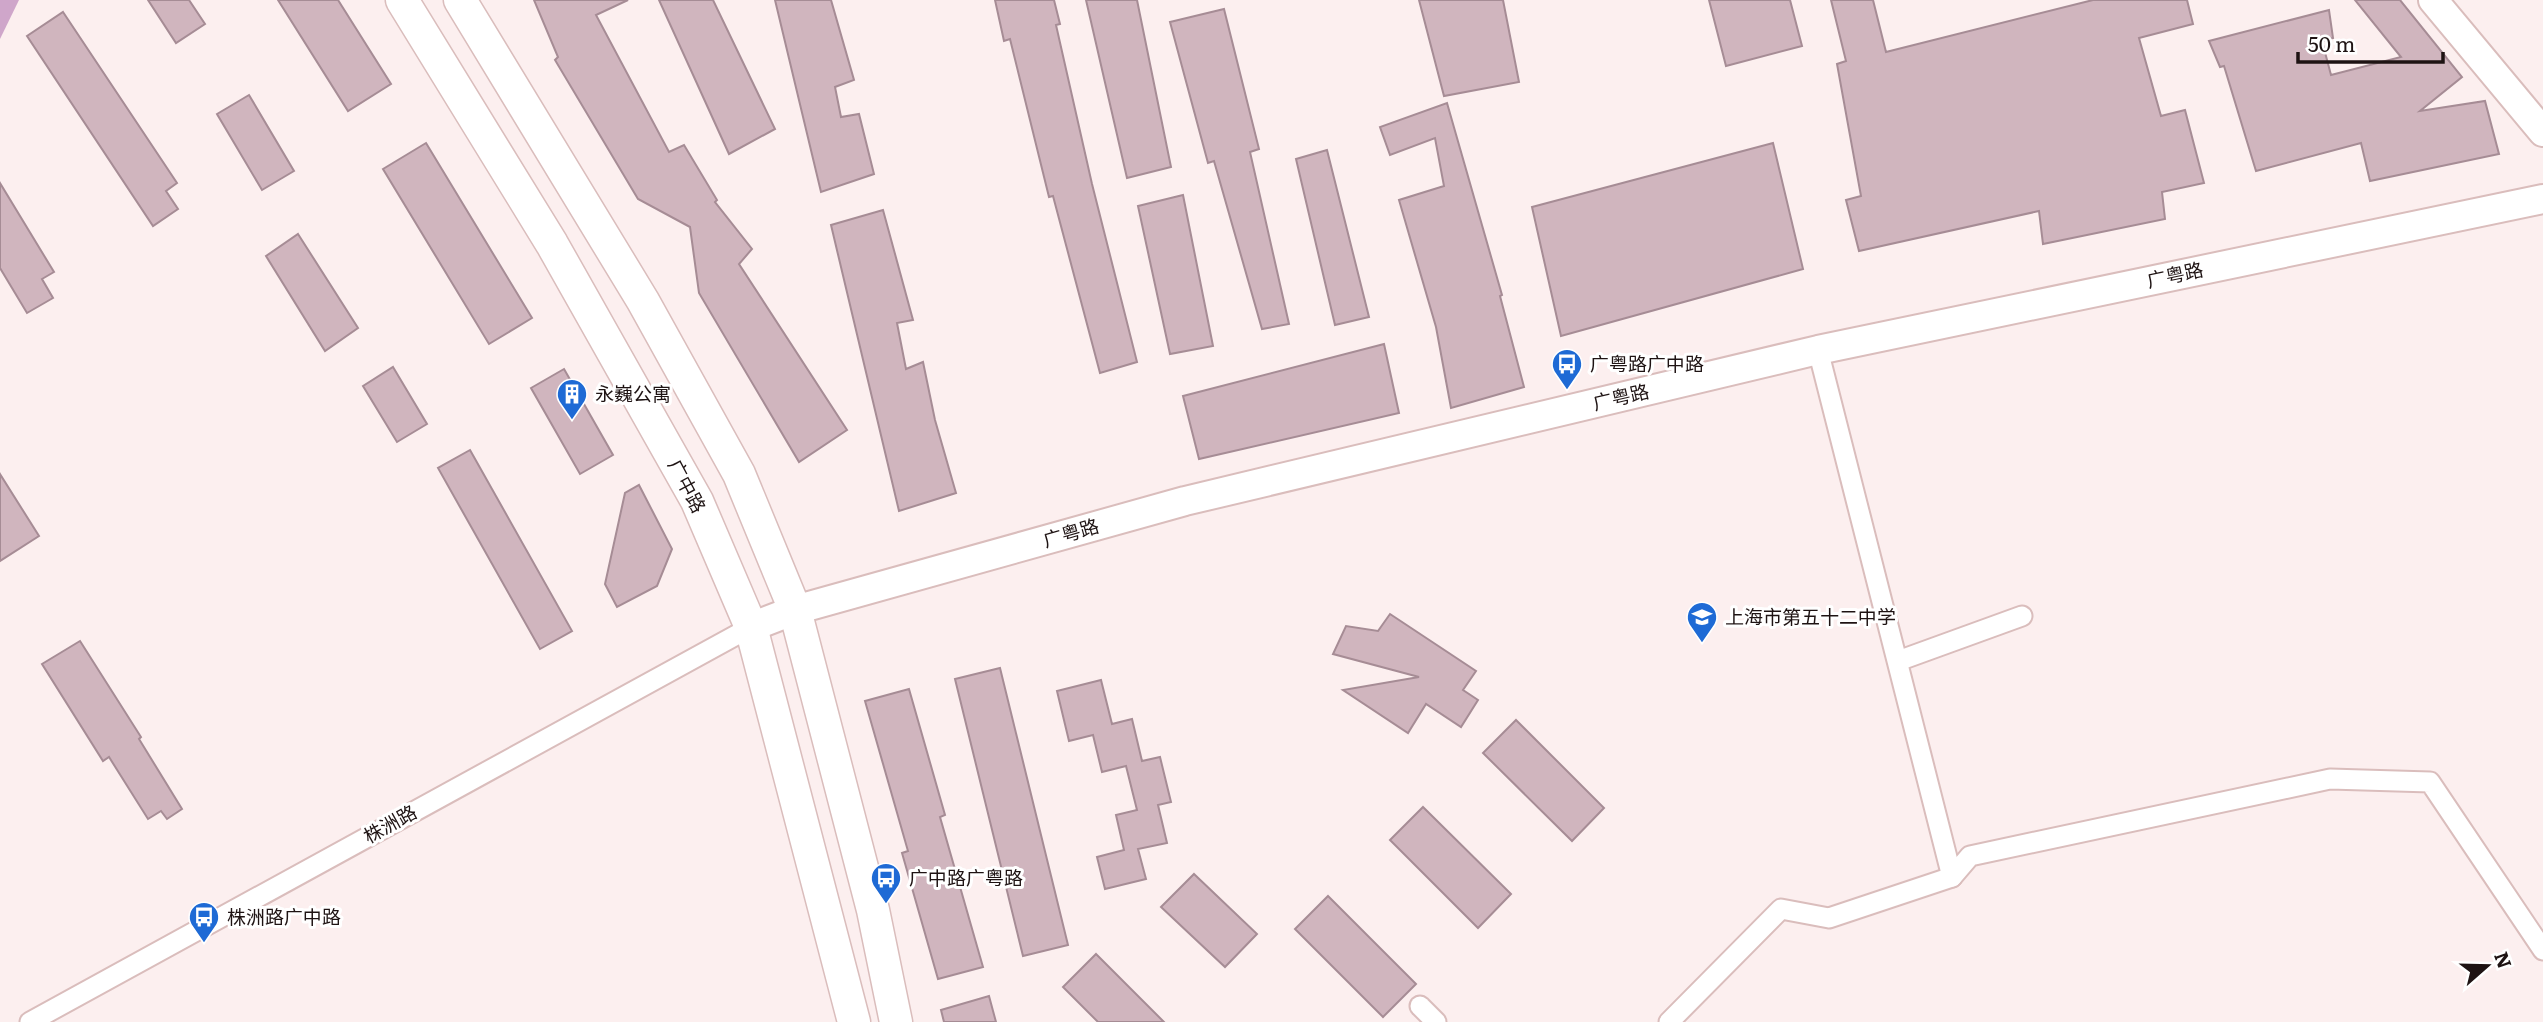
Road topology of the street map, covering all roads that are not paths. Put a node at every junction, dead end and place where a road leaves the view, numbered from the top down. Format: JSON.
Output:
{"nodes":[{"id":1,"x":402,"y":0,"type":"edge"},
{"id":2,"x":460,"y":0,"type":"edge"},
{"id":3,"x":2432,"y":0,"type":"edge"},
{"id":4,"x":2543,"y":132,"type":"edge"},
{"id":5,"x":2543,"y":199,"type":"edge"},
{"id":6,"x":1818,"y":350,"type":"junction"},
{"id":7,"x":796,"y":610,"type":"junction"},
{"id":8,"x":2022,"y":615,"type":"dead end"},
{"id":9,"x":751,"y":627,"type":"junction"},
{"id":10,"x":1898,"y":661,"type":"junction"},
{"id":11,"x":1952,"y":877,"type":"junction"},
{"id":12,"x":2543,"y":950,"type":"edge"},
{"id":13,"x":1420,"y":1006,"type":"dead end"},
{"id":14,"x":30,"y":1022,"type":"edge"},
{"id":15,"x":854,"y":1022,"type":"edge"},
{"id":16,"x":896,"y":1022,"type":"edge"},
{"id":17,"x":1436,"y":1022,"type":"edge"},
{"id":18,"x":1669,"y":1022,"type":"edge"}],
"edges":[{"from":1,"to":9,"type":"main road","name":"广中路"},
{"from":2,"to":7,"type":"main road"},
{"from":3,"to":4,"type":"main road"},
{"from":5,"to":6,"type":"main road","name":"广粤路"},
{"from":6,"to":7,"type":"main road","name":"广粤路"},
{"from":6,"to":10,"type":"street"},
{"from":7,"to":9,"type":"main road","name":"广粤路"},
{"from":7,"to":16,"type":"main road"},
{"from":8,"to":10,"type":"street"},
{"from":9,"to":14,"type":"street","name":"株洲路"},
{"from":9,"to":15,"type":"main road","name":"广中路"},
{"from":10,"to":11,"type":"street"},
{"from":11,"to":12,"type":"street"},
{"from":11,"to":18,"type":"street"},
{"from":13,"to":17,"type":"street"}]}
